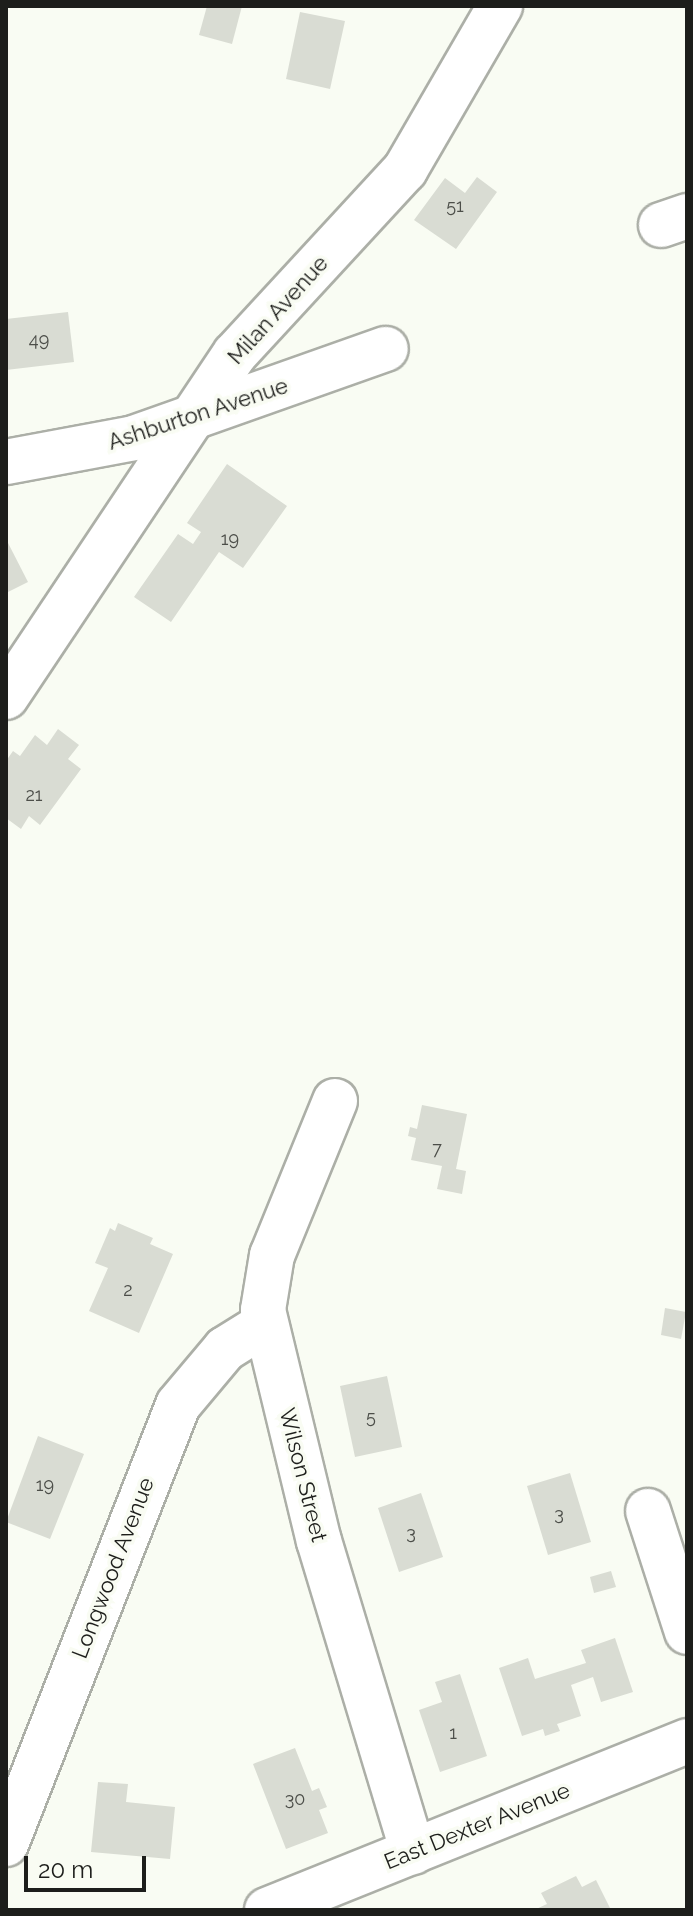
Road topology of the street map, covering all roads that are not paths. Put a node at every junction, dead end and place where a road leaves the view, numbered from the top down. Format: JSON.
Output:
{"nodes":[{"id":1,"x":500,"y":6,"type":"edge"},
{"id":2,"x":386,"y":349,"type":"dead end"},
{"id":3,"x":193,"y":419,"type":"junction"},
{"id":4,"x":6,"y":462,"type":"edge"},
{"id":5,"x":6,"y":697,"type":"edge"},
{"id":6,"x":335,"y":1101,"type":"dead end"},
{"id":7,"x":265,"y":1324,"type":"junction"},
{"id":8,"x":648,"y":1511,"type":"dead end"},
{"id":9,"x":687,"y":1632,"type":"edge"},
{"id":10,"x":687,"y":1741,"type":"edge"},
{"id":11,"x":6,"y":1844,"type":"edge"},
{"id":12,"x":413,"y":1852,"type":"junction"},
{"id":13,"x":362,"y":1892,"type":"edge"},
{"id":14,"x":267,"y":1910,"type":"edge"}],
"edges":[{"from":1,"to":3,"type":"street","name":"Milan Avenue"},
{"from":2,"to":3,"type":"street","name":"Ashburton Avenue"},
{"from":3,"to":4,"type":"street","name":"Ashburton Avenue"},
{"from":3,"to":5,"type":"street","name":"Milan Avenue"},
{"from":6,"to":7,"type":"street","name":"Wilson Street"},
{"from":7,"to":11,"type":"street","name":"Longwood Avenue"},
{"from":7,"to":12,"type":"street","name":"Wilson Street"},
{"from":8,"to":9,"type":"street"},
{"from":10,"to":12,"type":"street","name":"East Dexter Avenue"},
{"from":12,"to":13,"type":"street","name":"East Dexter Avenue"},
{"from":13,"to":14,"type":"street","name":"East Dexter Avenue"}]}
